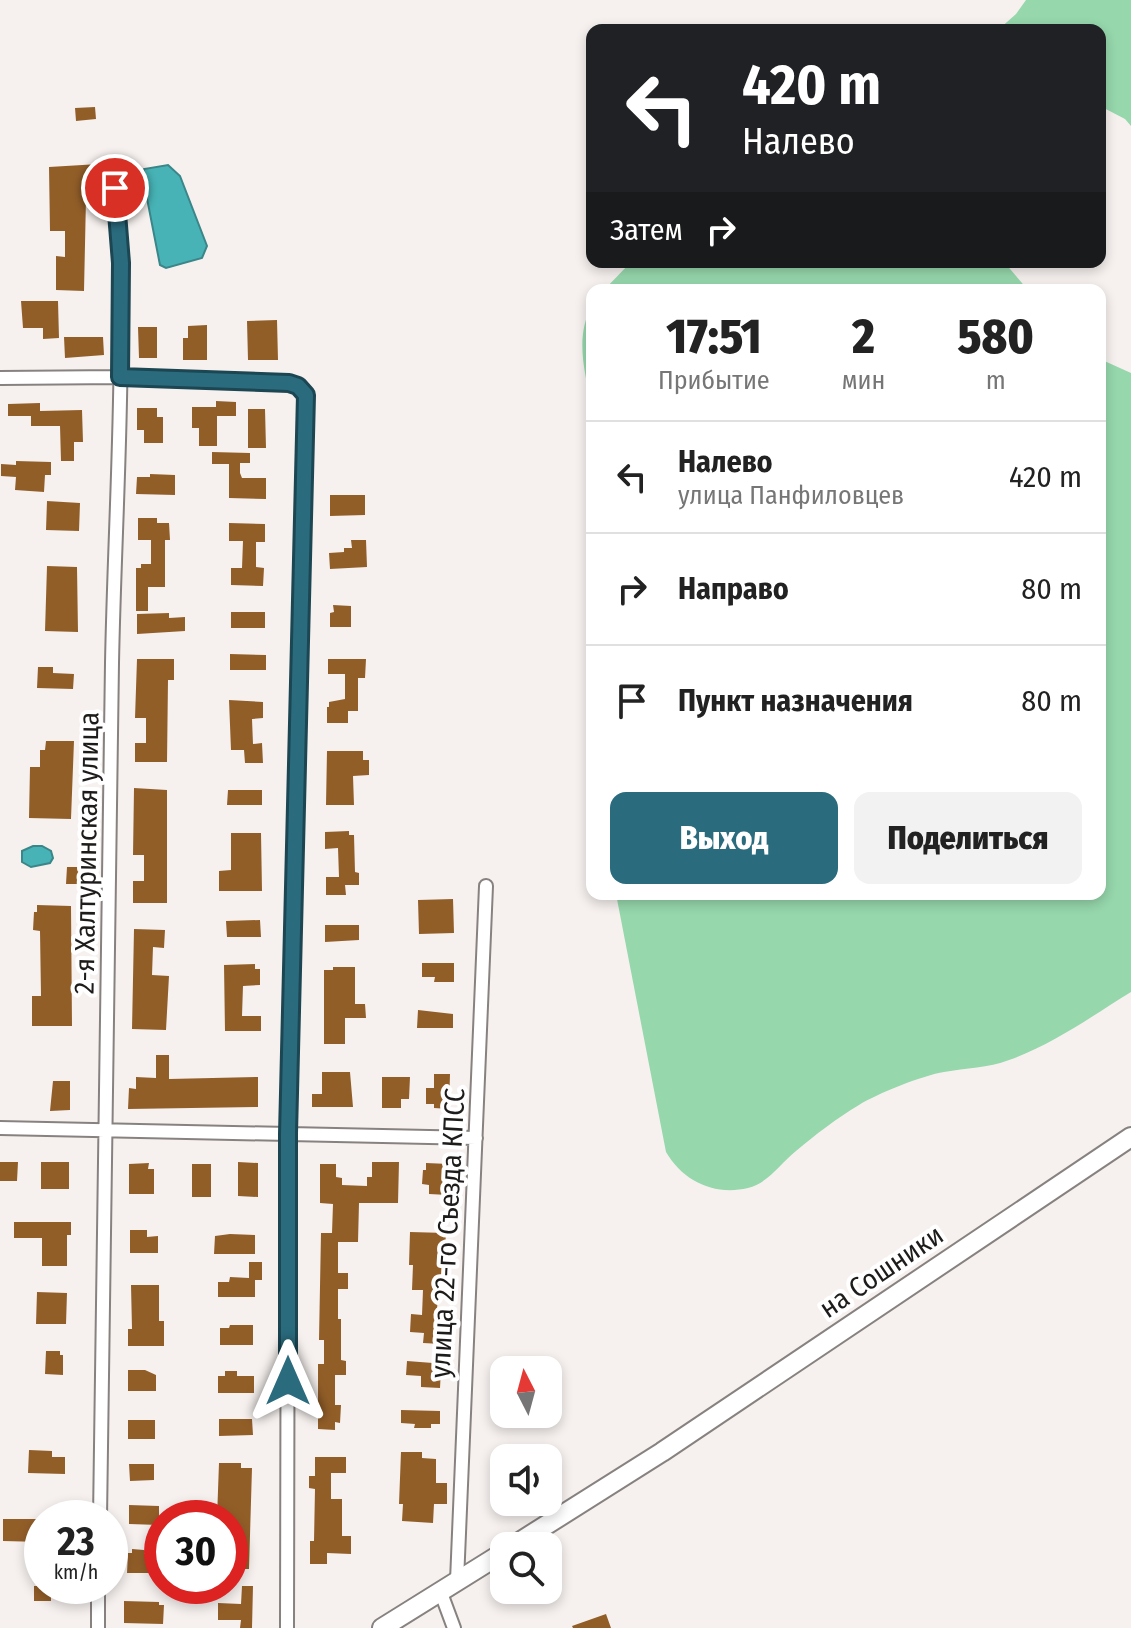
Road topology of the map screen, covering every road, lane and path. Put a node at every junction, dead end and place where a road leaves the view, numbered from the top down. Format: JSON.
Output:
{"nodes":[{"id":1,"x":115,"y":188,"type":"dead end"},
{"id":2,"x":120,"y":377,"type":"junction"},
{"id":3,"x":0,"y":378,"type":"edge"},
{"id":4,"x":486,"y":886,"type":"dead end"},
{"id":5,"x":0,"y":1128,"type":"edge"},
{"id":6,"x":106,"y":1129,"type":"junction"},
{"id":7,"x":288,"y":1134,"type":"junction"},
{"id":8,"x":1131,"y":1137,"type":"edge"},
{"id":9,"x":476,"y":1138,"type":"junction"},
{"id":10,"x":100,"y":1500,"type":"edge"},
{"id":11,"x":535,"y":1532,"type":"edge"},
{"id":12,"x":490,"y":1561,"type":"edge"},
{"id":13,"x":457,"y":1581,"type":"junction"},
{"id":14,"x":441,"y":1593,"type":"junction"},
{"id":15,"x":98,"y":1604,"type":"edge"},
{"id":16,"x":98,"y":1628,"type":"edge"},
{"id":17,"x":287,"y":1628,"type":"edge"},
{"id":18,"x":382,"y":1628,"type":"edge"},
{"id":19,"x":454,"y":1628,"type":"edge"}],
"edges":[{"from":1,"to":2,"type":"street","name":"2-я Халтуринская улица"},
{"from":2,"to":3,"type":"street"},
{"from":2,"to":6,"type":"street","name":"2-я Халтуринская улица"},
{"from":2,"to":7,"type":"street"},
{"from":4,"to":9,"type":"street","name":"улица 22-го Съезда КПСС"},
{"from":5,"to":6,"type":"street"},
{"from":6,"to":7,"type":"street"},
{"from":6,"to":10,"type":"street","name":"2-я Халтуринская улица"},
{"from":7,"to":9,"type":"street"},
{"from":7,"to":17,"type":"street"},
{"from":8,"to":11,"type":"street","name":"на Сошники"},
{"from":9,"to":13,"type":"street","name":"улица 22-го Съезда КПСС"},
{"from":12,"to":13,"type":"street"},
{"from":13,"to":14,"type":"street"},
{"from":14,"to":18,"type":"street"},
{"from":14,"to":19,"type":"street"},
{"from":15,"to":16,"type":"street"}]}
